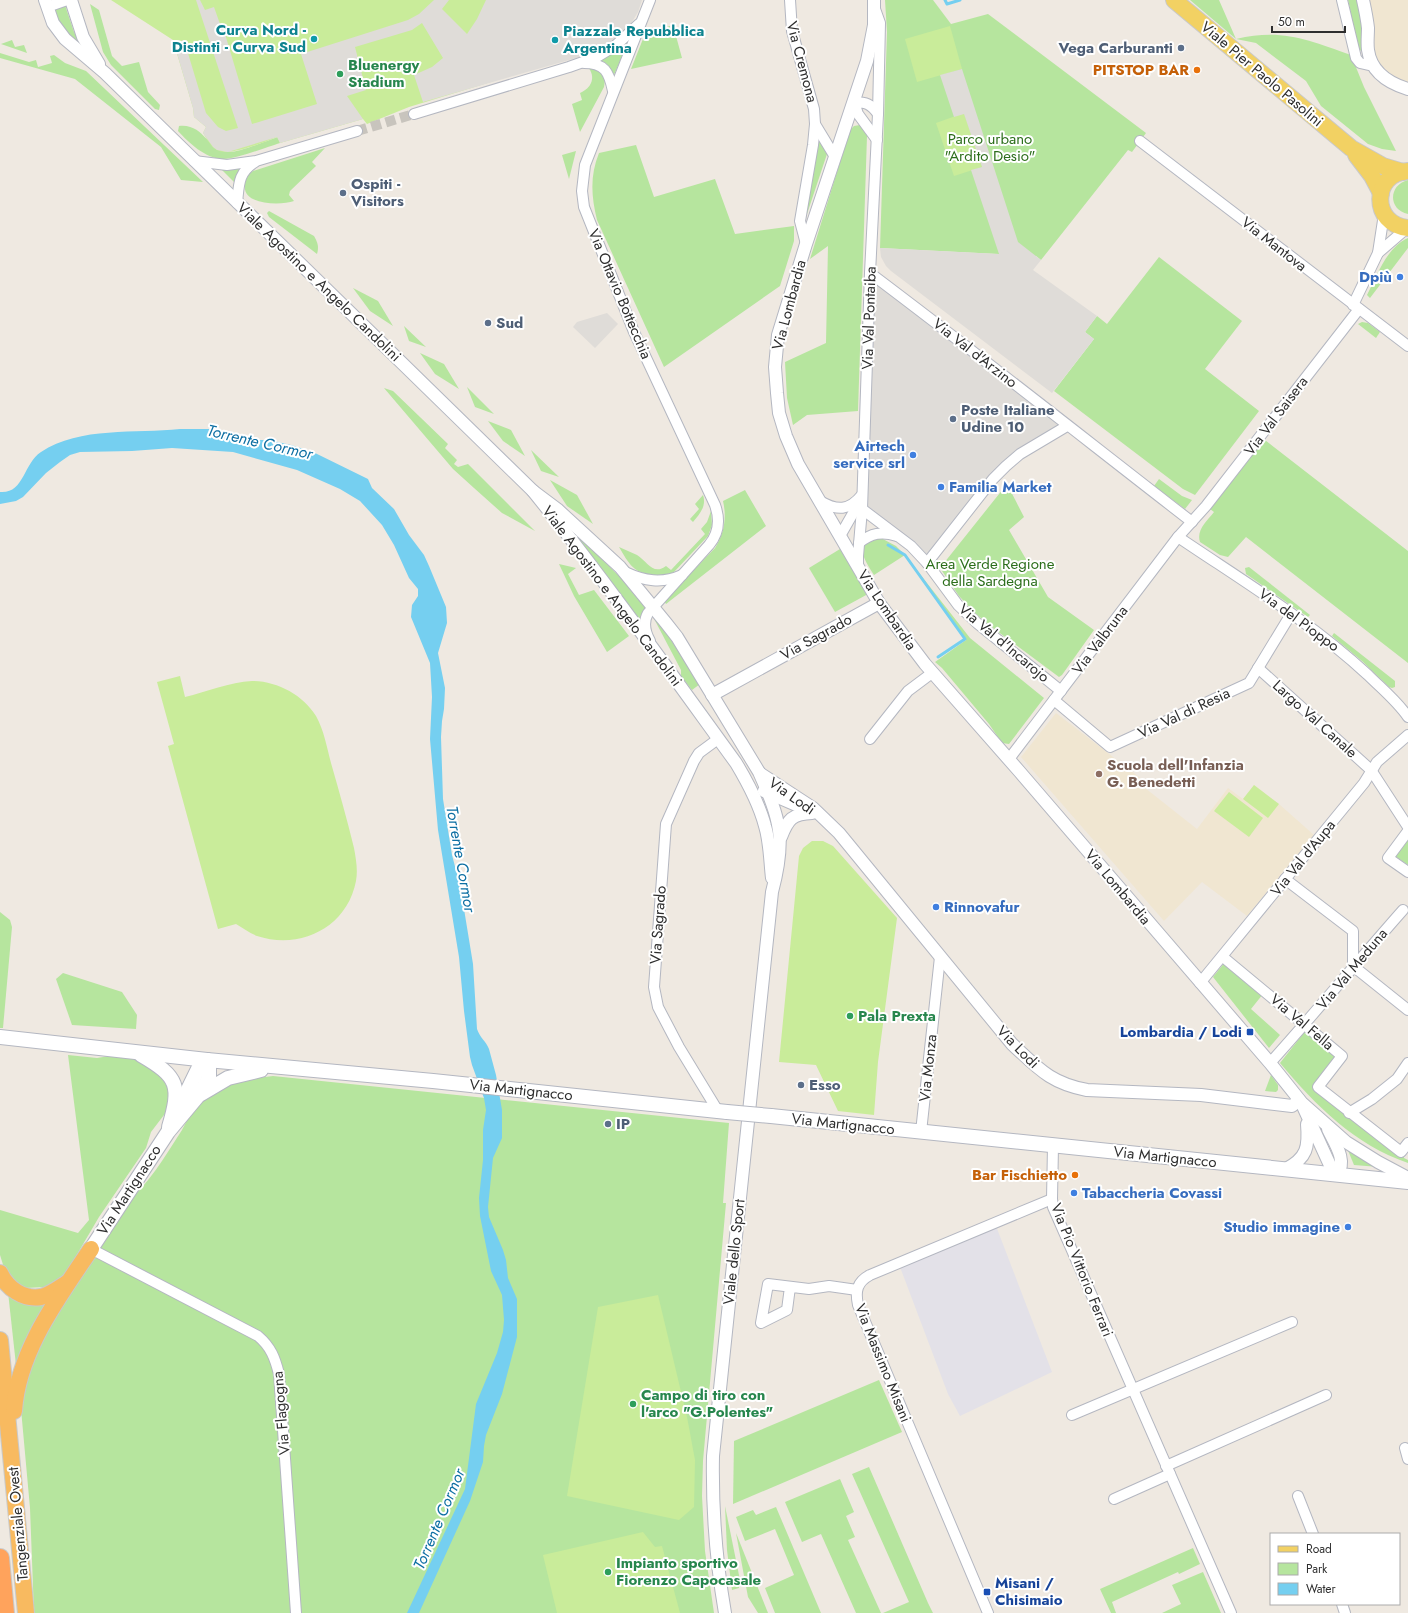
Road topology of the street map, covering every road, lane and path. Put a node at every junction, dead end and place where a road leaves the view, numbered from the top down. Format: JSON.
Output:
{"nodes":[{"id":1,"x":67,"y":0,"type":"edge"},
{"id":2,"x":71,"y":0,"type":"edge"},
{"id":3,"x":650,"y":0,"type":"edge"},
{"id":4,"x":790,"y":0,"type":"edge"},
{"id":5,"x":1174,"y":0,"type":"edge"},
{"id":6,"x":1342,"y":0,"type":"edge"},
{"id":7,"x":1363,"y":0,"type":"edge"},
{"id":8,"x":46,"y":3,"type":"edge"},
{"id":9,"x":874,"y":4,"type":"edge"},
{"id":10,"x":641,"y":23,"type":"junction"},
{"id":11,"x":580,"y":63,"type":"junction"},
{"id":12,"x":1373,"y":66,"type":"junction"},
{"id":13,"x":105,"y":74,"type":"junction"},
{"id":14,"x":1408,"y":89,"type":"edge"},
{"id":15,"x":613,"y":91,"type":"junction"},
{"id":16,"x":854,"y":102,"type":"junction"},
{"id":17,"x":414,"y":114,"type":"tunnel mouth"},
{"id":18,"x":878,"y":114,"type":"junction"},
{"id":19,"x":815,"y":124,"type":"junction"},
{"id":20,"x":846,"y":127,"type":"junction"},
{"id":21,"x":868,"y":127,"type":"junction"},
{"id":22,"x":356,"y":131,"type":"tunnel mouth"},
{"id":23,"x":877,"y":140,"type":"junction"},
{"id":24,"x":1140,"y":141,"type":"dead end"},
{"id":25,"x":1351,"y":148,"type":"junction"},
{"id":26,"x":835,"y":157,"type":"junction"},
{"id":27,"x":194,"y":161,"type":"junction"},
{"id":28,"x":256,"y":161,"type":"junction"},
{"id":29,"x":1405,"y":171,"type":"edge"},
{"id":30,"x":1381,"y":193,"type":"junction"},
{"id":31,"x":237,"y":203,"type":"junction"},
{"id":32,"x":1384,"y":214,"type":"junction"},
{"id":33,"x":1407,"y":228,"type":"edge"},
{"id":34,"x":806,"y":244,"type":"junction"},
{"id":35,"x":1378,"y":253,"type":"junction"},
{"id":36,"x":870,"y":273,"type":"junction"},
{"id":37,"x":1356,"y":307,"type":"junction"},
{"id":38,"x":1408,"y":346,"type":"edge"},
{"id":39,"x":1067,"y":426,"type":"junction"},
{"id":40,"x":533,"y":491,"type":"junction"},
{"id":41,"x":862,"y":495,"type":"junction"},
{"id":42,"x":820,"y":501,"type":"junction"},
{"id":43,"x":860,"y":508,"type":"junction"},
{"id":44,"x":1192,"y":522,"type":"junction"},
{"id":45,"x":861,"y":526,"type":"junction"},
{"id":46,"x":879,"y":534,"type":"junction"},
{"id":47,"x":840,"y":536,"type":"junction"},
{"id":48,"x":1178,"y":537,"type":"junction"},
{"id":49,"x":902,"y":538,"type":"junction"},
{"id":50,"x":859,"y":543,"type":"junction"},
{"id":51,"x":927,"y":563,"type":"junction"},
{"id":52,"x":858,"y":567,"type":"junction"},
{"id":53,"x":624,"y":572,"type":"junction"},
{"id":54,"x":683,"y":574,"type":"junction"},
{"id":55,"x":879,"y":603,"type":"junction"},
{"id":56,"x":653,"y":608,"type":"junction"},
{"id":57,"x":1291,"y":614,"type":"junction"},
{"id":58,"x":655,"y":651,"type":"junction"},
{"id":59,"x":1258,"y":668,"type":"junction"},
{"id":60,"x":932,"y":673,"type":"junction"},
{"id":61,"x":1061,"y":691,"type":"junction"},
{"id":62,"x":711,"y":694,"type":"junction"},
{"id":63,"x":1054,"y":700,"type":"junction"},
{"id":64,"x":694,"y":706,"type":"junction"},
{"id":65,"x":1408,"y":717,"type":"edge"},
{"id":66,"x":1408,"y":735,"type":"edge"},
{"id":67,"x":718,"y":739,"type":"junction"},
{"id":68,"x":870,"y":739,"type":"dead end"},
{"id":69,"x":1009,"y":759,"type":"junction"},
{"id":70,"x":1371,"y":770,"type":"junction"},
{"id":71,"x":759,"y":772,"type":"junction"},
{"id":72,"x":746,"y":780,"type":"junction"},
{"id":73,"x":769,"y":793,"type":"junction"},
{"id":74,"x":812,"y":813,"type":"junction"},
{"id":75,"x":825,"y":820,"type":"junction"},
{"id":76,"x":1408,"y":827,"type":"edge"},
{"id":77,"x":1408,"y":831,"type":"edge"},
{"id":78,"x":781,"y":837,"type":"junction"},
{"id":79,"x":1408,"y":872,"type":"edge"},
{"id":80,"x":1286,"y":879,"type":"junction"},
{"id":81,"x":772,"y":892,"type":"junction"},
{"id":82,"x":1403,"y":910,"type":"dead end"},
{"id":83,"x":940,"y":956,"type":"junction"},
{"id":84,"x":1223,"y":957,"type":"junction"},
{"id":85,"x":1353,"y":966,"type":"junction"},
{"id":86,"x":1200,"y":983,"type":"junction"},
{"id":87,"x":1408,"y":1010,"type":"edge"},
{"id":88,"x":1305,"y":1024,"type":"junction"},
{"id":89,"x":0,"y":1037,"type":"edge"},
{"id":90,"x":136,"y":1052,"type":"junction"},
{"id":91,"x":208,"y":1060,"type":"junction"},
{"id":92,"x":1270,"y":1063,"type":"junction"},
{"id":93,"x":1408,"y":1063,"type":"edge"},
{"id":94,"x":278,"y":1067,"type":"junction"},
{"id":95,"x":198,"y":1096,"type":"junction"},
{"id":96,"x":1300,"y":1101,"type":"junction"},
{"id":97,"x":722,"y":1111,"type":"junction"},
{"id":98,"x":1349,"y":1113,"type":"junction"},
{"id":99,"x":1307,"y":1117,"type":"junction"},
{"id":100,"x":1326,"y":1124,"type":"junction"},
{"id":101,"x":168,"y":1132,"type":"junction"},
{"id":102,"x":921,"y":1132,"type":"junction"},
{"id":103,"x":1408,"y":1143,"type":"edge"},
{"id":104,"x":1053,"y":1146,"type":"junction"},
{"id":105,"x":1286,"y":1169,"type":"junction"},
{"id":106,"x":1335,"y":1174,"type":"junction"},
{"id":107,"x":1408,"y":1178,"type":"edge"},
{"id":108,"x":1408,"y":1182,"type":"edge"},
{"id":109,"x":1052,"y":1199,"type":"junction"},
{"id":110,"x":91,"y":1249,"type":"junction"},
{"id":111,"x":0,"y":1272,"type":"edge"},
{"id":112,"x":70,"y":1281,"type":"junction"},
{"id":113,"x":790,"y":1287,"type":"dead end"},
{"id":114,"x":857,"y":1290,"type":"junction"},
{"id":115,"x":1292,"y":1322,"type":"dead end"},
{"id":116,"x":0,"y":1340,"type":"edge"},
{"id":117,"x":1132,"y":1390,"type":"junction"},
{"id":118,"x":1326,"y":1396,"type":"dead end"},
{"id":119,"x":1072,"y":1415,"type":"dead end"},
{"id":120,"x":1405,"y":1448,"type":"dead end"},
{"id":121,"x":12,"y":1453,"type":"junction"},
{"id":122,"x":1408,"y":1459,"type":"edge"},
{"id":123,"x":1168,"y":1470,"type":"junction"},
{"id":124,"x":1298,"y":1496,"type":"dead end"},
{"id":125,"x":1114,"y":1500,"type":"dead end"},
{"id":126,"x":1313,"y":1533,"type":"edge"},
{"id":127,"x":0,"y":1558,"type":"edge"},
{"id":128,"x":5,"y":1613,"type":"edge"},
{"id":129,"x":26,"y":1613,"type":"edge"},
{"id":130,"x":296,"y":1613,"type":"edge"},
{"id":131,"x":725,"y":1613,"type":"edge"},
{"id":132,"x":988,"y":1613,"type":"edge"},
{"id":133,"x":1231,"y":1613,"type":"edge"}],
"edges":[{"from":1,"to":8,"type":"street","name":"Viale Agostino e Angelo Candolini"},
{"from":2,"to":13,"type":"street","name":"Viale Agostino e Angelo Candolini"},
{"from":3,"to":10,"type":"street","name":"Via Ottavio Bottecchia"},
{"from":4,"to":19,"type":"street","name":"Via Cremona"},
{"from":5,"to":25,"type":"main road","name":"Viale Pier Paolo Pasolini"},
{"from":6,"to":12,"type":"street"},
{"from":7,"to":12,"type":"street"},
{"from":8,"to":13,"type":"street","name":"Viale Agostino e Angelo Candolini"},
{"from":9,"to":16,"type":"street","name":"Via Lombardia"},
{"from":9,"to":18,"type":"street","name":"Via Val Pontaiba"},
{"from":10,"to":11,"type":"street"},
{"from":10,"to":15,"type":"street","name":"Via Ottavio Bottecchia"},
{"from":11,"to":15,"type":"street"},
{"from":11,"to":17,"type":"street"},
{"from":12,"to":14,"type":"street"},
{"from":13,"to":27,"type":"street","name":"Viale Agostino e Angelo Candolini"},
{"from":15,"to":54,"type":"street","name":"Via Ottavio Bottecchia"},
{"from":16,"to":18,"type":"street"},
{"from":16,"to":20,"type":"street","name":"Via Lombardia"},
{"from":16,"to":21,"type":"street"},
{"from":18,"to":23,"type":"street","name":"Via Val Pontaiba"},
{"from":19,"to":26,"type":"street","name":"Via Cremona"},
{"from":19,"to":34,"type":"street","name":"Via Cremona"},
{"from":20,"to":21,"type":"street"},
{"from":20,"to":26,"type":"street","name":"Via Lombardia"},
{"from":21,"to":23,"type":"street"},
{"from":22,"to":28,"type":"street"},
{"from":23,"to":36,"type":"street","name":"Via Val Pontaiba"},
{"from":24,"to":37,"type":"street","name":"Via Mantova"},
{"from":25,"to":29,"type":"main road","name":"Viale Pier Paolo Pasolini"},
{"from":25,"to":30,"type":"main road","name":"Viale Pier Paolo Pasolini"},
{"from":26,"to":34,"type":"street","name":"Via Lombardia"},
{"from":27,"to":28,"type":"street"},
{"from":27,"to":31,"type":"street","name":"Viale Agostino e Angelo Candolini"},
{"from":28,"to":31,"type":"street"},
{"from":29,"to":30,"type":"main road"},
{"from":30,"to":32,"type":"main road"},
{"from":31,"to":40,"type":"street","name":"Viale Agostino e Angelo Candolini"},
{"from":32,"to":33,"type":"main road"},
{"from":32,"to":35,"type":"street"},
{"from":33,"to":35,"type":"street"},
{"from":34,"to":42,"type":"street","name":"Via Lombardia"},
{"from":35,"to":37,"type":"street","name":"Via Val Saisera"},
{"from":36,"to":39,"type":"street","name":"Via Val d'Arzino"},
{"from":36,"to":41,"type":"street","name":"Via Val Pontaiba"},
{"from":37,"to":38,"type":"street","name":"Via Mantova"},
{"from":37,"to":44,"type":"street","name":"Via Val Saisera"},
{"from":39,"to":44,"type":"street","name":"Via Val d'Arzino"},
{"from":39,"to":51,"type":"street"},
{"from":40,"to":53,"type":"street","name":"Viale Agostino e Angelo Candolini"},
{"from":40,"to":58,"type":"street","name":"Viale Agostino e Angelo Candolini"},
{"from":41,"to":42,"type":"street"},
{"from":41,"to":43,"type":"street","name":"Via Val Pontaiba"},
{"from":42,"to":47,"type":"street","name":"Via Lombardia"},
{"from":43,"to":45,"type":"street","name":"Via Val Pontaiba"},
{"from":43,"to":47,"type":"street"},
{"from":43,"to":49,"type":"street","name":"Via Val d'Incarojo"},
{"from":44,"to":48,"type":"street","name":"Via Valbruna"},
{"from":45,"to":46,"type":"street"},
{"from":45,"to":47,"type":"street"},
{"from":45,"to":50,"type":"street","name":"Via Val Pontaiba"},
{"from":46,"to":49,"type":"street"},
{"from":46,"to":50,"type":"street"},
{"from":47,"to":52,"type":"street","name":"Via Lombardia"},
{"from":48,"to":57,"type":"street","name":"Via del Pioppo"},
{"from":48,"to":61,"type":"street","name":"Via Valbruna"},
{"from":49,"to":51,"type":"street","name":"Via Val d'Incarojo"},
{"from":50,"to":52,"type":"street","name":"Via Val Pontaiba"},
{"from":51,"to":61,"type":"street","name":"Via Val d'Incarojo"},
{"from":52,"to":55,"type":"street","name":"Via Lombardia"},
{"from":53,"to":54,"type":"street"},
{"from":53,"to":56,"type":"street","name":"Viale Agostino e Angelo Candolini"},
{"from":54,"to":56,"type":"street","name":"Via Ottavio Bottecchia"},
{"from":55,"to":60,"type":"street","name":"Via Lombardia"},
{"from":55,"to":62,"type":"street","name":"Via Sagrado"},
{"from":56,"to":58,"type":"street","name":"Via Ottavio Bottecchia"},
{"from":56,"to":62,"type":"street","name":"Viale Agostino e Angelo Candolini"},
{"from":57,"to":59,"type":"street","name":"Via Val di Resia"},
{"from":57,"to":65,"type":"street","name":"Via del Pioppo"},
{"from":58,"to":64,"type":"street","name":"Viale Agostino e Angelo Candolini"},
{"from":59,"to":63,"type":"street","name":"Via Val di Resia"},
{"from":59,"to":70,"type":"street","name":"Largo Val Canale"},
{"from":60,"to":68,"type":"street"},
{"from":60,"to":69,"type":"street","name":"Via Lombardia"},
{"from":61,"to":63,"type":"street","name":"Via Valbruna"},
{"from":62,"to":64,"type":"street","name":"Viale Agostino e Angelo Candolini"},
{"from":62,"to":71,"type":"street","name":"Viale dello Sport"},
{"from":63,"to":69,"type":"street","name":"Via Valbruna"},
{"from":64,"to":67,"type":"street","name":"Viale dello Sport"},
{"from":66,"to":70,"type":"street","name":"Via Val d'Aupa"},
{"from":67,"to":72,"type":"street","name":"Viale dello Sport"},
{"from":67,"to":97,"type":"street","name":"Via Sagrado"},
{"from":69,"to":86,"type":"street","name":"Via Lombardia"},
{"from":70,"to":76,"type":"street","name":"Largo Val Canale"},
{"from":70,"to":80,"type":"street","name":"Via Val d'Aupa"},
{"from":71,"to":73,"type":"street","name":"Viale dello Sport"},
{"from":71,"to":75,"type":"street","name":"Via Lodi"},
{"from":72,"to":73,"type":"street","name":"Via Lodi"},
{"from":72,"to":81,"type":"street","name":"Viale dello Sport"},
{"from":73,"to":74,"type":"street","name":"Via Lodi"},
{"from":73,"to":78,"type":"street","name":"Viale dello Sport"},
{"from":74,"to":75,"type":"street","name":"Via Lodi"},
{"from":74,"to":78,"type":"street","name":"Via Lodi"},
{"from":75,"to":83,"type":"street","name":"Via Lodi"},
{"from":77,"to":79,"type":"street"},
{"from":78,"to":81,"type":"street","name":"Viale dello Sport"},
{"from":80,"to":84,"type":"street","name":"Via Val d'Aupa"},
{"from":80,"to":85,"type":"street"},
{"from":81,"to":131,"type":"street","name":"Viale dello Sport"},
{"from":82,"to":85,"type":"street","name":"Via Val Meduna"},
{"from":83,"to":96,"type":"street","name":"Via Lodi"},
{"from":83,"to":102,"type":"street","name":"Via Monza"},
{"from":84,"to":86,"type":"street","name":"Via Val d'Aupa"},
{"from":84,"to":88,"type":"street","name":"Via Val Fella"},
{"from":85,"to":87,"type":"street"},
{"from":85,"to":88,"type":"street","name":"Via Val Meduna"},
{"from":86,"to":92,"type":"street","name":"Via Lombardia"},
{"from":88,"to":92,"type":"street","name":"Via Val Meduna"},
{"from":88,"to":98,"type":"street","name":"Via Val Fella"},
{"from":89,"to":90,"type":"main road","name":"Via Martignacco"},
{"from":90,"to":91,"type":"main road","name":"Via Martignacco"},
{"from":90,"to":101,"type":"main road","name":"Via Martignacco"},
{"from":91,"to":94,"type":"main road","name":"Via Martignacco"},
{"from":91,"to":95,"type":"main road","name":"Via Martignacco"},
{"from":91,"to":101,"type":"main road","name":"Via Martignacco"},
{"from":92,"to":96,"type":"street","name":"Via Lombardia"},
{"from":93,"to":98,"type":"street"},
{"from":94,"to":95,"type":"main road","name":"Via Martignacco"},
{"from":94,"to":97,"type":"main road","name":"Via Martignacco"},
{"from":95,"to":101,"type":"main road","name":"Via Martignacco"},
{"from":96,"to":99,"type":"street","name":"Via Lombardia"},
{"from":96,"to":100,"type":"street","name":"Via Lombardia"},
{"from":97,"to":102,"type":"main road","name":"Via Martignacco","bridge":true},
{"from":98,"to":103,"type":"street","name":"Via Val Fella"},
{"from":99,"to":105,"type":"street","name":"Via Lombardia"},
{"from":99,"to":106,"type":"street","name":"Via Lombardia"},
{"from":100,"to":106,"type":"street","name":"Via Lombardia"},
{"from":100,"to":107,"type":"street","name":"Via Lombardia"},
{"from":101,"to":110,"type":"main road","name":"Via Martignacco"},
{"from":102,"to":104,"type":"main road","name":"Via Martignacco"},
{"from":104,"to":105,"type":"main road","name":"Via Martignacco"},
{"from":104,"to":109,"type":"street","name":"Via Pio Vittorio Ferrari"},
{"from":105,"to":106,"type":"main road","name":"Via Martignacco"},
{"from":106,"to":108,"type":"main road","name":"Via Martignacco"},
{"from":109,"to":114,"type":"street","name":"Via Massimo Misani"},
{"from":109,"to":117,"type":"street","name":"Via Pio Vittorio Ferrari"},
{"from":110,"to":112,"type":"highway"},
{"from":110,"to":130,"type":"street","name":"Via Flagogna"},
{"from":111,"to":112,"type":"highway"},
{"from":112,"to":121,"type":"highway"},
{"from":113,"to":114,"type":"street"},
{"from":114,"to":132,"type":"street","name":"Via Massimo Misani"},
{"from":115,"to":117,"type":"street"},
{"from":116,"to":121,"type":"highway","name":"Tangenziale Ovest"},
{"from":117,"to":119,"type":"street"},
{"from":117,"to":123,"type":"street","name":"Via Pio Vittorio Ferrari"},
{"from":118,"to":123,"type":"street"},
{"from":120,"to":122,"type":"street"},
{"from":121,"to":129,"type":"highway","name":"Tangenziale Ovest"},
{"from":123,"to":125,"type":"street"},
{"from":123,"to":133,"type":"street","name":"Via Pio Vittorio Ferrari"},
{"from":124,"to":126,"type":"street"},
{"from":127,"to":128,"type":"highway"}]}
